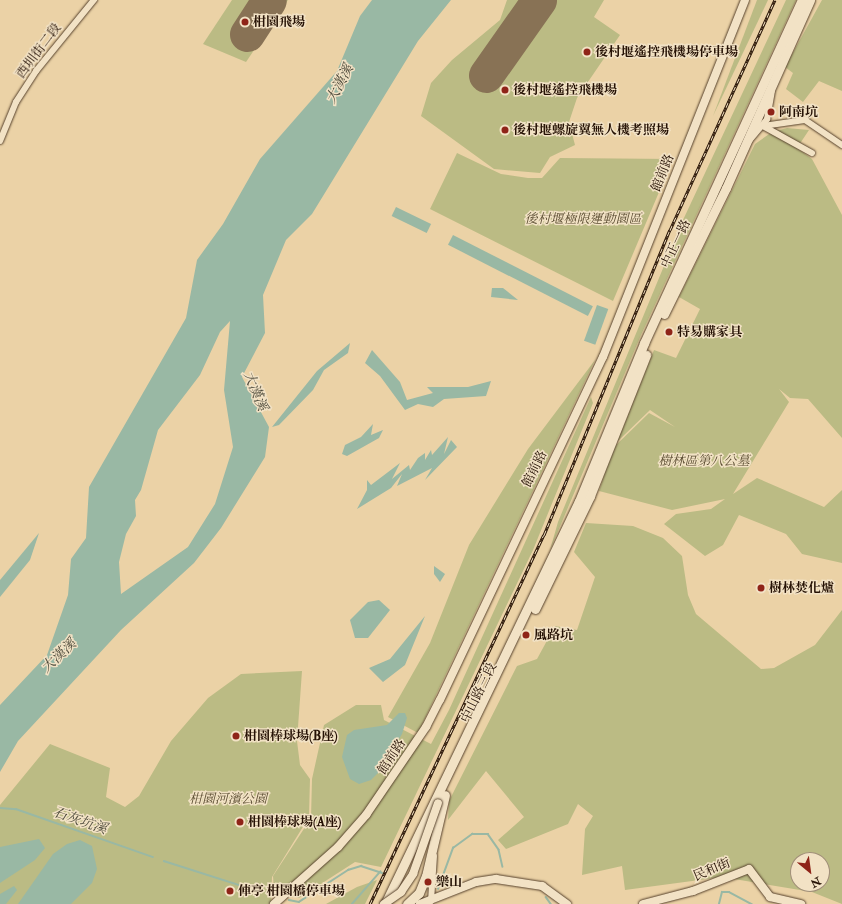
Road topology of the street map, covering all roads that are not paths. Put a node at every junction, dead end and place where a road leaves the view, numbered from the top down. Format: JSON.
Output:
{"nodes":[{"id":1,"x":94,"y":0,"type":"edge"},
{"id":2,"x":745,"y":0,"type":"edge"},
{"id":3,"x":802,"y":0,"type":"edge"},
{"id":4,"x":810,"y":0,"type":"edge"},
{"id":5,"x":769,"y":83,"type":"junction"},
{"id":6,"x":763,"y":126,"type":"junction"},
{"id":7,"x":0,"y":142,"type":"edge"},
{"id":8,"x":742,"y":143,"type":"junction"},
{"id":9,"x":842,"y":146,"type":"edge"},
{"id":10,"x":812,"y":153,"type":"dead end"},
{"id":11,"x":590,"y":496,"type":"joint"},
{"id":12,"x":579,"y":501,"type":"joint"},
{"id":13,"x":439,"y":800,"type":"junction"},
{"id":14,"x":434,"y":850,"type":"junction"},
{"id":15,"x":431,"y":901,"type":"junction"},
{"id":16,"x":274,"y":904,"type":"edge"},
{"id":17,"x":384,"y":904,"type":"edge"},
{"id":18,"x":407,"y":904,"type":"edge"},
{"id":19,"x":420,"y":904,"type":"edge"},
{"id":20,"x":567,"y":904,"type":"edge"},
{"id":21,"x":643,"y":904,"type":"edge"},
{"id":22,"x":801,"y":904,"type":"edge"}],
"edges":[{"from":1,"to":7,"type":"street","name":"西圳街二段"},
{"from":2,"to":16,"type":"street","name":"館前路"},
{"from":3,"to":5,"type":"main road","name":"中正一路"},
{"from":4,"to":5,"type":"main road","name":"中正一路"},
{"from":5,"to":6,"type":"street"},
{"from":5,"to":8,"type":"main road","name":"中正一路"},
{"from":6,"to":8,"type":"street"},
{"from":6,"to":9,"type":"street"},
{"from":6,"to":10,"type":"street"},
{"from":8,"to":11,"type":"main road","name":"中正一路"},
{"from":8,"to":12,"type":"main road","name":"中正一路"},
{"from":11,"to":13,"type":"main road","name":"中山路三段"},
{"from":12,"to":13,"type":"main road","name":"中山路三段"},
{"from":13,"to":14,"type":"main road","name":"中山路三段"},
{"from":13,"to":17,"type":"main road","name":"中山路三段"},
{"from":14,"to":15,"type":"street"},
{"from":14,"to":18,"type":"main road","name":"中山路三段"},
{"from":15,"to":19,"type":"street"},
{"from":15,"to":20,"type":"street"},
{"from":21,"to":22,"type":"street","name":"民和街"}]}
